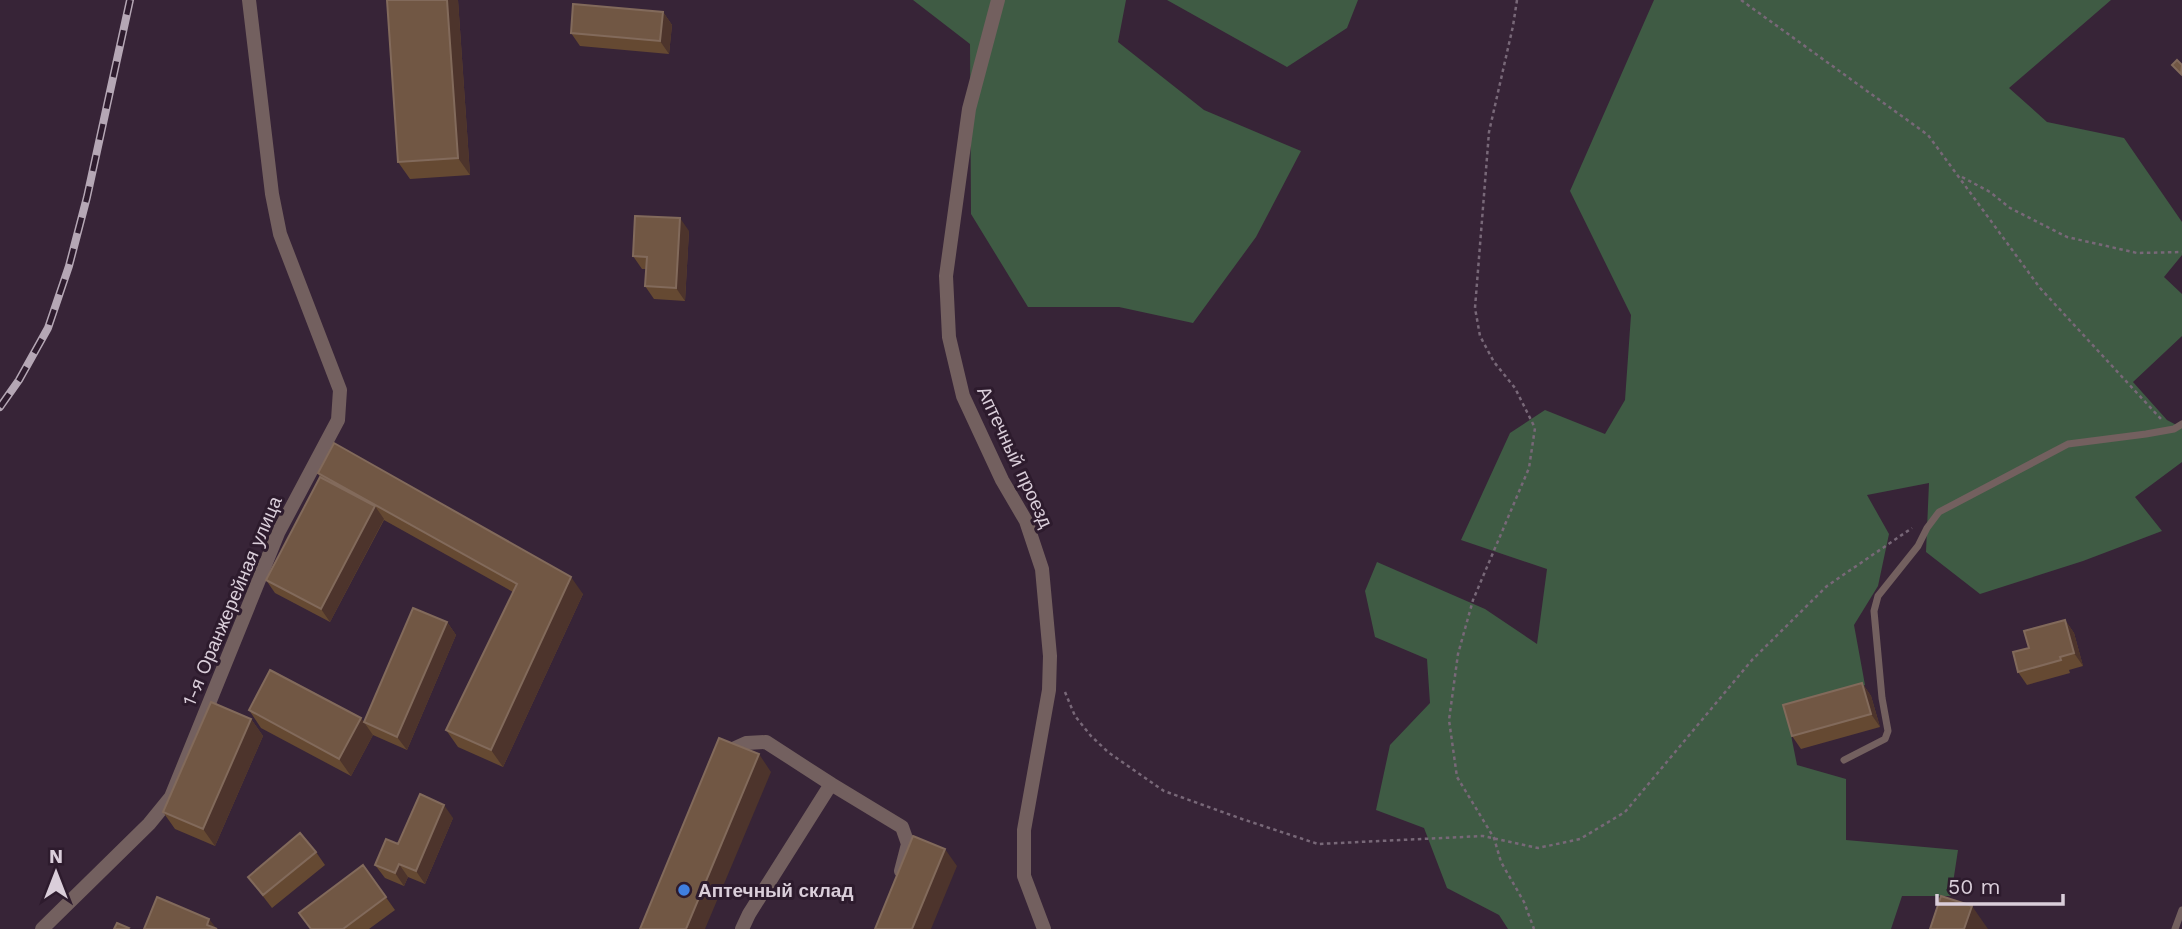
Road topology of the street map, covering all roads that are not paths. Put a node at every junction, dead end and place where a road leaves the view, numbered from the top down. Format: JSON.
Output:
{"nodes":[{"id":1,"x":249,"y":0,"type":"edge"},
{"id":2,"x":998,"y":0,"type":"edge"},
{"id":3,"x":2182,"y":424,"type":"edge"},
{"id":4,"x":1844,"y":760,"type":"dead end"},
{"id":5,"x":713,"y":763,"type":"edge"},
{"id":6,"x":831,"y":784,"type":"junction"},
{"id":7,"x":897,"y":880,"type":"edge"},
{"id":8,"x":2182,"y":910,"type":"edge"},
{"id":9,"x":42,"y":929,"type":"edge"},
{"id":10,"x":742,"y":929,"type":"edge"},
{"id":11,"x":1044,"y":929,"type":"edge"},
{"id":12,"x":2175,"y":929,"type":"edge"}],
"edges":[{"from":1,"to":9,"type":"street","name":"1-я Оранжерейная улица"},
{"from":2,"to":11,"type":"street","name":"Аптечный проезд"},
{"from":3,"to":4,"type":"lane"},
{"from":5,"to":6,"type":"street"},
{"from":6,"to":7,"type":"street"},
{"from":6,"to":10,"type":"street"},
{"from":8,"to":12,"type":"lane"}]}
